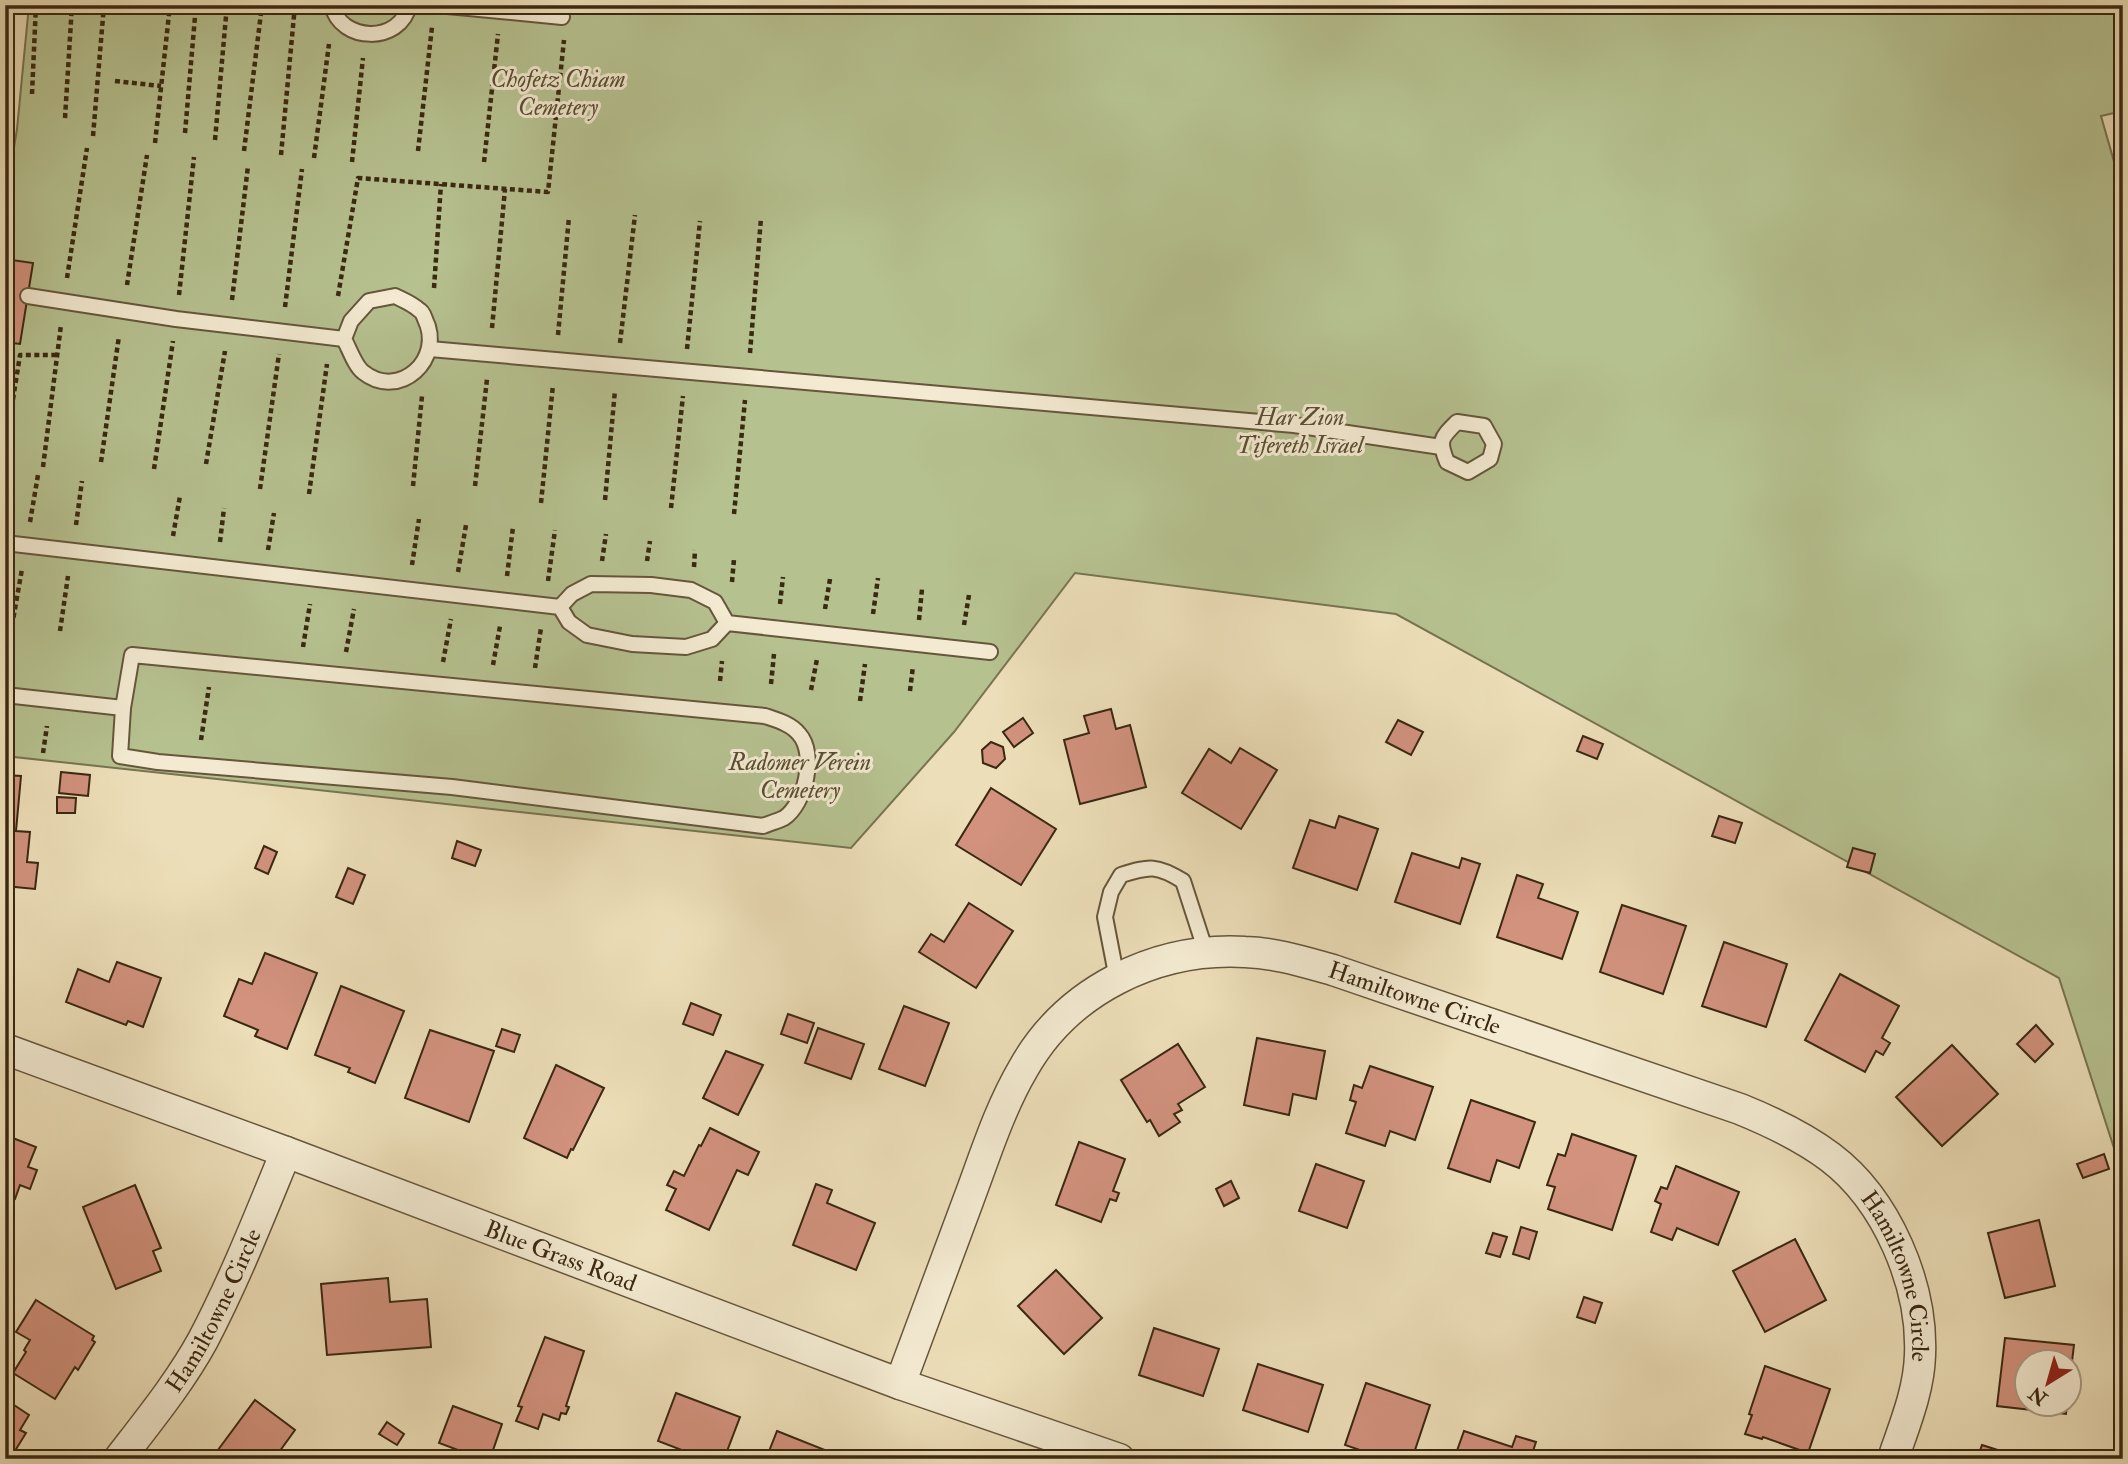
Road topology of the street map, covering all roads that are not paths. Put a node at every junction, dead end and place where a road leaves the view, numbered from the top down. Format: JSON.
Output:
{"nodes":[{"id":1,"x":409,"y":5,"type":"edge"},
{"id":2,"x":333,"y":8,"type":"edge"},
{"id":3,"x":435,"y":12,"type":"edge"},
{"id":4,"x":562,"y":17,"type":"road end"},
{"id":5,"x":28,"y":296,"type":"dead end"},
{"id":6,"x":337,"y":338,"type":"junction"},
{"id":7,"x":428,"y":352,"type":"junction"},
{"id":8,"x":1441,"y":447,"type":"dead end"},
{"id":9,"x":5,"y":543,"type":"edge"},
{"id":10,"x":560,"y":607,"type":"junction"},
{"id":11,"x":727,"y":623,"type":"junction"},
{"id":12,"x":990,"y":652,"type":"dead end"},
{"id":13,"x":5,"y":695,"type":"edge"},
{"id":14,"x":123,"y":708,"type":"junction"},
{"id":15,"x":1206,"y":952,"type":"junction"},
{"id":16,"x":1117,"y":979,"type":"junction"},
{"id":17,"x":5,"y":1049,"type":"edge"},
{"id":18,"x":286,"y":1152,"type":"junction"},
{"id":19,"x":900,"y":1384,"type":"junction"},
{"id":20,"x":119,"y":1459,"type":"edge"},
{"id":21,"x":1119,"y":1459,"type":"edge"},
{"id":22,"x":1893,"y":1459,"type":"edge"}],
"edges":[{"from":1,"to":2,"type":"lane"},
{"from":3,"to":4,"type":"lane"},
{"from":5,"to":6,"type":"lane"},
{"from":6,"to":7,"type":"lane"},
{"from":6,"to":7,"type":"lane"},
{"from":7,"to":8,"type":"lane"},
{"from":9,"to":10,"type":"lane"},
{"from":10,"to":11,"type":"lane"},
{"from":10,"to":11,"type":"lane"},
{"from":11,"to":12,"type":"lane"},
{"from":13,"to":14,"type":"lane"},
{"from":14,"to":14,"type":"lane"},
{"from":15,"to":16,"type":"street","name":"Hamiltowne Circle"},
{"from":15,"to":16,"type":"lane"},
{"from":15,"to":22,"type":"street","name":"Hamiltowne Circle"},
{"from":16,"to":19,"type":"street","name":"Hamiltowne Circle"},
{"from":17,"to":18,"type":"street","name":"Blue Grass Road"},
{"from":18,"to":19,"type":"street","name":"Blue Grass Road"},
{"from":18,"to":20,"type":"street","name":"Hamiltowne Circle"},
{"from":19,"to":21,"type":"street","name":"Blue Grass Road"}]}
